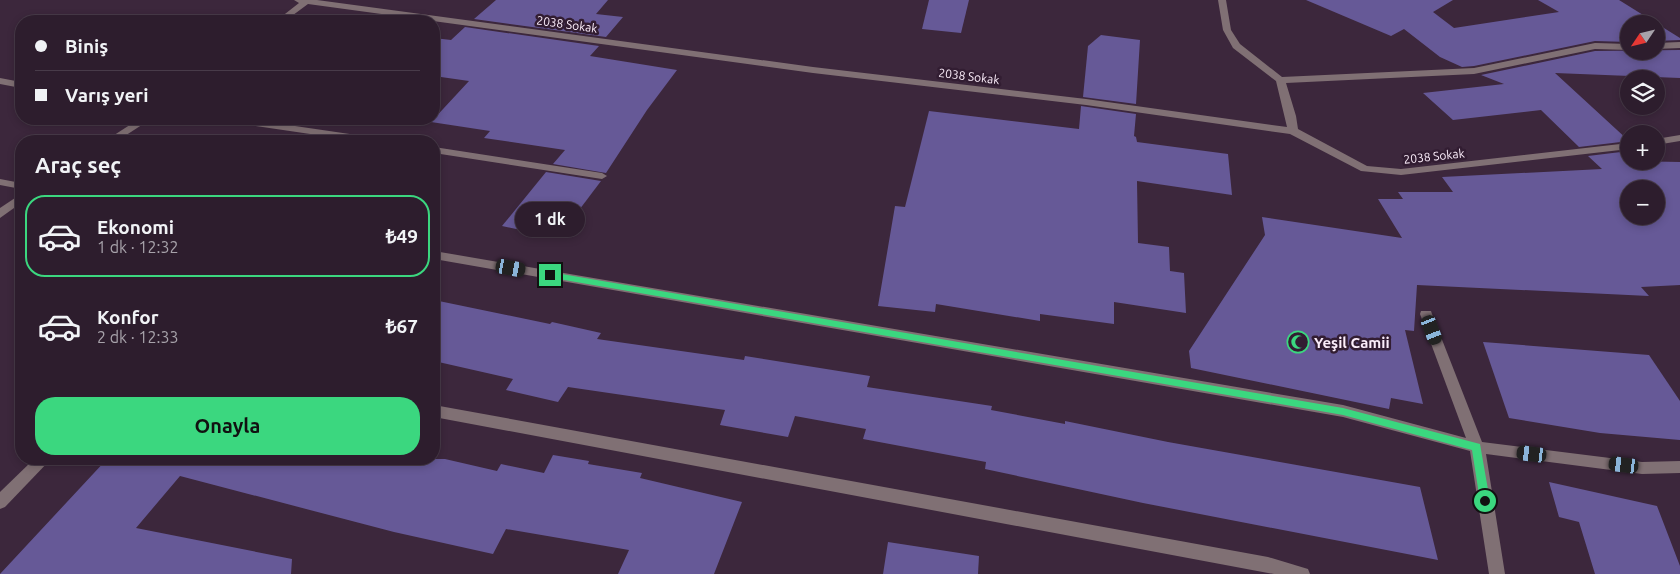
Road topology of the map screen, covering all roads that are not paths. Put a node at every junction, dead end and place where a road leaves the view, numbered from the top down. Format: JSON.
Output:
{"nodes":[{"id":1,"x":304,"y":0,"type":"edge"},
{"id":2,"x":1222,"y":0,"type":"edge"},
{"id":3,"x":287,"y":15,"type":"edge"},
{"id":4,"x":413,"y":15,"type":"edge"},
{"id":5,"x":440,"y":19,"type":"edge"},
{"id":6,"x":1680,"y":45,"type":"edge"},
{"id":7,"x":1665,"y":46,"type":"edge"},
{"id":8,"x":1620,"y":47,"type":"edge"},
{"id":9,"x":1280,"y":80,"type":"junction"},
{"id":10,"x":0,"y":81,"type":"edge"},
{"id":11,"x":15,"y":84,"type":"edge"},
{"id":12,"x":136,"y":125,"type":"edge"},
{"id":13,"x":269,"y":125,"type":"edge"},
{"id":14,"x":1293,"y":131,"type":"junction"},
{"id":15,"x":120,"y":135,"type":"edge"},
{"id":16,"x":336,"y":135,"type":"edge"},
{"id":17,"x":1680,"y":138,"type":"edge"},
{"id":18,"x":1665,"y":140,"type":"edge"},
{"id":19,"x":1620,"y":147,"type":"edge"},
{"id":20,"x":440,"y":151,"type":"edge"},
{"id":21,"x":602,"y":176,"type":"dead end"},
{"id":22,"x":0,"y":182,"type":"edge"},
{"id":23,"x":15,"y":185,"type":"edge"},
{"id":24,"x":15,"y":203,"type":"edge"},
{"id":25,"x":0,"y":214,"type":"edge"},
{"id":26,"x":440,"y":256,"type":"edge"},
{"id":27,"x":1426,"y":314,"type":"dead end"},
{"id":28,"x":440,"y":412,"type":"edge"},
{"id":29,"x":1476,"y":447,"type":"junction"},
{"id":30,"x":38,"y":465,"type":"edge"},
{"id":31,"x":1680,"y":467,"type":"edge"},
{"id":32,"x":0,"y":502,"type":"edge"},
{"id":33,"x":1302,"y":574,"type":"edge"},
{"id":34,"x":1497,"y":574,"type":"edge"}],
"edges":[{"from":1,"to":3,"type":"street"},
{"from":1,"to":4,"type":"street","name":"2038 Sokak"},
{"from":2,"to":9,"type":"street"},
{"from":5,"to":14,"type":"street","name":"2038 Sokak"},
{"from":6,"to":7,"type":"street"},
{"from":8,"to":9,"type":"street"},
{"from":9,"to":14,"type":"street"},
{"from":10,"to":11,"type":"street"},
{"from":12,"to":15,"type":"street"},
{"from":13,"to":16,"type":"street"},
{"from":14,"to":19,"type":"street","name":"2038 Sokak"},
{"from":17,"to":18,"type":"street"},
{"from":20,"to":21,"type":"street"},
{"from":22,"to":23,"type":"street"},
{"from":24,"to":25,"type":"street"},
{"from":26,"to":29,"type":"street"},
{"from":27,"to":29,"type":"street"},
{"from":28,"to":33,"type":"street"},
{"from":29,"to":31,"type":"street"},
{"from":29,"to":34,"type":"street"},
{"from":30,"to":32,"type":"street"}]}
